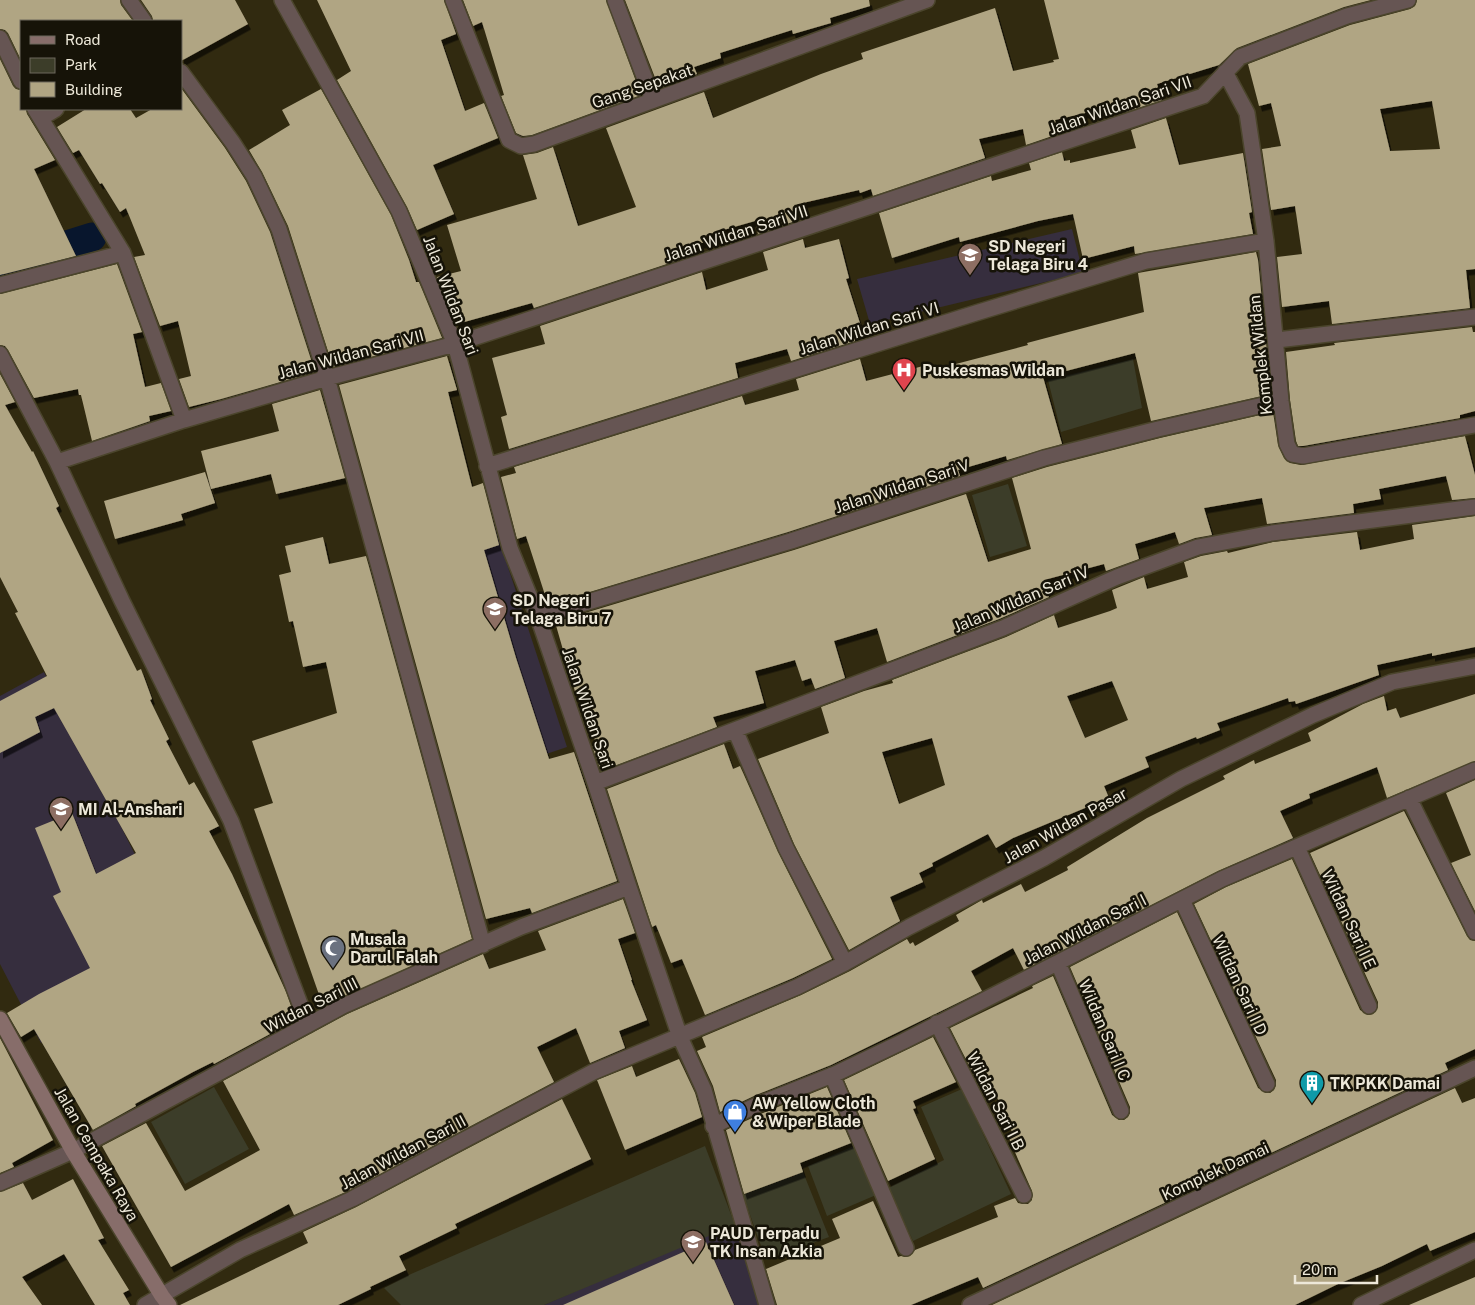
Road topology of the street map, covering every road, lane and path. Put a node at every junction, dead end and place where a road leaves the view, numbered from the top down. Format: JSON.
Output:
{"nodes":[{"id":1,"x":129,"y":0,"type":"edge"},
{"id":2,"x":282,"y":0,"type":"edge"},
{"id":3,"x":453,"y":0,"type":"edge"},
{"id":4,"x":615,"y":0,"type":"edge"},
{"id":5,"x":927,"y":0,"type":"edge"},
{"id":6,"x":1408,"y":0,"type":"edge"},
{"id":7,"x":143,"y":20,"type":"edge"},
{"id":8,"x":0,"y":38,"type":"edge"},
{"id":9,"x":1225,"y":72,"type":"junction"},
{"id":10,"x":182,"y":73,"type":"edge"},
{"id":11,"x":20,"y":79,"type":"edge"},
{"id":12,"x":653,"y":100,"type":"junction"},
{"id":13,"x":52,"y":110,"type":"edge"},
{"id":14,"x":38,"y":113,"type":"edge"},
{"id":15,"x":1266,"y":241,"type":"junction"},
{"id":16,"x":123,"y":253,"type":"junction"},
{"id":17,"x":0,"y":285,"type":"edge"},
{"id":18,"x":1475,"y":317,"type":"edge"},
{"id":19,"x":1276,"y":340,"type":"junction"},
{"id":20,"x":455,"y":344,"type":"junction"},
{"id":21,"x":0,"y":354,"type":"edge"},
{"id":22,"x":327,"y":378,"type":"junction"},
{"id":23,"x":1281,"y":401,"type":"junction"},
{"id":24,"x":184,"y":420,"type":"junction"},
{"id":25,"x":1475,"y":425,"type":"edge"},
{"id":26,"x":57,"y":462,"type":"junction"},
{"id":27,"x":487,"y":466,"type":"junction"},
{"id":28,"x":1475,"y":507,"type":"edge"},
{"id":29,"x":538,"y":617,"type":"junction"},
{"id":30,"x":1475,"y":666,"type":"edge"},
{"id":31,"x":735,"y":730,"type":"junction"},
{"id":32,"x":1475,"y":770,"type":"edge"},
{"id":33,"x":595,"y":783,"type":"junction"},
{"id":34,"x":1409,"y":798,"type":"junction"},
{"id":35,"x":1297,"y":846,"type":"junction"},
{"id":36,"x":629,"y":887,"type":"junction"},
{"id":37,"x":1182,"y":900,"type":"junction"},
{"id":38,"x":1475,"y":932,"type":"edge"},
{"id":39,"x":483,"y":945,"type":"junction"},
{"id":40,"x":845,"y":963,"type":"junction"},
{"id":41,"x":1058,"y":963,"type":"junction"},
{"id":42,"x":1370,"y":1006,"type":"dead end"},
{"id":43,"x":0,"y":1019,"type":"edge"},
{"id":44,"x":937,"y":1023,"type":"junction"},
{"id":45,"x":308,"y":1025,"type":"junction"},
{"id":46,"x":680,"y":1037,"type":"junction"},
{"id":47,"x":1475,"y":1068,"type":"edge"},
{"id":48,"x":832,"y":1075,"type":"junction"},
{"id":49,"x":1267,"y":1084,"type":"dead end"},
{"id":50,"x":1120,"y":1111,"type":"dead end"},
{"id":51,"x":713,"y":1126,"type":"junction"},
{"id":52,"x":73,"y":1151,"type":"junction"},
{"id":53,"x":0,"y":1183,"type":"edge"},
{"id":54,"x":1024,"y":1195,"type":"dead end"},
{"id":55,"x":906,"y":1248,"type":"dead end"},
{"id":56,"x":1475,"y":1250,"type":"edge"},
{"id":57,"x":165,"y":1300,"type":"edge"},
{"id":58,"x":145,"y":1305,"type":"edge"},
{"id":59,"x":767,"y":1305,"type":"edge"},
{"id":60,"x":970,"y":1305,"type":"edge"},
{"id":61,"x":1361,"y":1305,"type":"edge"}],
"edges":[{"from":1,"to":7,"type":"street"},
{"from":2,"to":20,"type":"street","name":"Jalan Wildan Sari"},
{"from":3,"to":12,"type":"street","name":"Gang Sepakat"},
{"from":4,"to":12,"type":"street"},
{"from":5,"to":12,"type":"street","name":"Gang Sepakat"},
{"from":6,"to":9,"type":"street","name":"Jalan Wildan Sari VII"},
{"from":8,"to":11,"type":"street"},
{"from":9,"to":15,"type":"street","name":"Komplek Wildan"},
{"from":9,"to":20,"type":"street","name":"Jalan Wildan Sari VII"},
{"from":10,"to":22,"type":"street"},
{"from":13,"to":14,"type":"street"},
{"from":14,"to":16,"type":"street"},
{"from":15,"to":19,"type":"street","name":"Komplek Wildan"},
{"from":15,"to":27,"type":"street","name":"Jalan Wildan Sari VI"},
{"from":16,"to":17,"type":"street"},
{"from":16,"to":24,"type":"street"},
{"from":18,"to":19,"type":"street"},
{"from":19,"to":23,"type":"street","name":"Komplek Wildan"},
{"from":20,"to":22,"type":"street","name":"Jalan Wildan Sari VII"},
{"from":20,"to":27,"type":"street","name":"Jalan Wildan Sari"},
{"from":21,"to":26,"type":"street"},
{"from":22,"to":24,"type":"street","name":"Jalan Wildan Sari VII"},
{"from":22,"to":39,"type":"street"},
{"from":23,"to":25,"type":"street","name":"Komplek Wildan"},
{"from":23,"to":29,"type":"street","name":"Jalan Wildan Sari V"},
{"from":24,"to":26,"type":"street","name":"Jalan Wildan Sari VII"},
{"from":26,"to":45,"type":"street"},
{"from":27,"to":29,"type":"street","name":"Jalan Wildan Sari"},
{"from":28,"to":31,"type":"street","name":"Jalan Wildan Sari IV"},
{"from":29,"to":33,"type":"street","name":"Jalan Wildan Sari"},
{"from":30,"to":40,"type":"street","name":"Jalan Wildan Pasar"},
{"from":31,"to":33,"type":"street","name":"Jalan Wildan Sari IV"},
{"from":31,"to":40,"type":"street"},
{"from":32,"to":34,"type":"street","name":"Jalan Wildan Sari I"},
{"from":33,"to":36,"type":"street","name":"Jalan Wildan Sari"},
{"from":34,"to":35,"type":"street","name":"Jalan Wildan Sari I"},
{"from":34,"to":38,"type":"street"},
{"from":35,"to":37,"type":"street","name":"Jalan Wildan Sari I"},
{"from":35,"to":42,"type":"street","name":"Wildan Sari I E"},
{"from":36,"to":39,"type":"street","name":"Wildan Sari III"},
{"from":36,"to":46,"type":"street","name":"Jalan Wildan Sari"},
{"from":37,"to":41,"type":"street","name":"Jalan Wildan Sari I"},
{"from":37,"to":49,"type":"street","name":"Wildan Sari I D"},
{"from":39,"to":45,"type":"street","name":"Wildan Sari III"},
{"from":40,"to":46,"type":"street","name":"Jalan Wildan Pasar"},
{"from":41,"to":44,"type":"street","name":"Jalan Wildan Sari I"},
{"from":41,"to":50,"type":"street","name":"Wildan Sari I C"},
{"from":43,"to":52,"type":"street","name":"Jalan Cempaka Raya"},
{"from":44,"to":48,"type":"street","name":"Jalan Wildan Sari I"},
{"from":44,"to":54,"type":"street","name":"Wildan Sari I B"},
{"from":45,"to":52,"type":"street","name":"Wildan Sari III"},
{"from":46,"to":51,"type":"street","name":"Jalan Wildan Sari"},
{"from":46,"to":57,"type":"street","name":"Jalan Wildan Sari II"},
{"from":47,"to":60,"type":"street","name":"Komplek Damai"},
{"from":48,"to":51,"type":"street","name":"Jalan Wildan Sari I"},
{"from":48,"to":55,"type":"street"},
{"from":51,"to":59,"type":"street","name":"Jalan Wildan Sari"},
{"from":52,"to":53,"type":"street","name":"Wildan Sari III"},
{"from":52,"to":57,"type":"street","name":"Jalan Cempaka Raya"},
{"from":56,"to":61,"type":"street"},
{"from":57,"to":58,"type":"street","name":"Jalan Wildan Sari II"}]}
